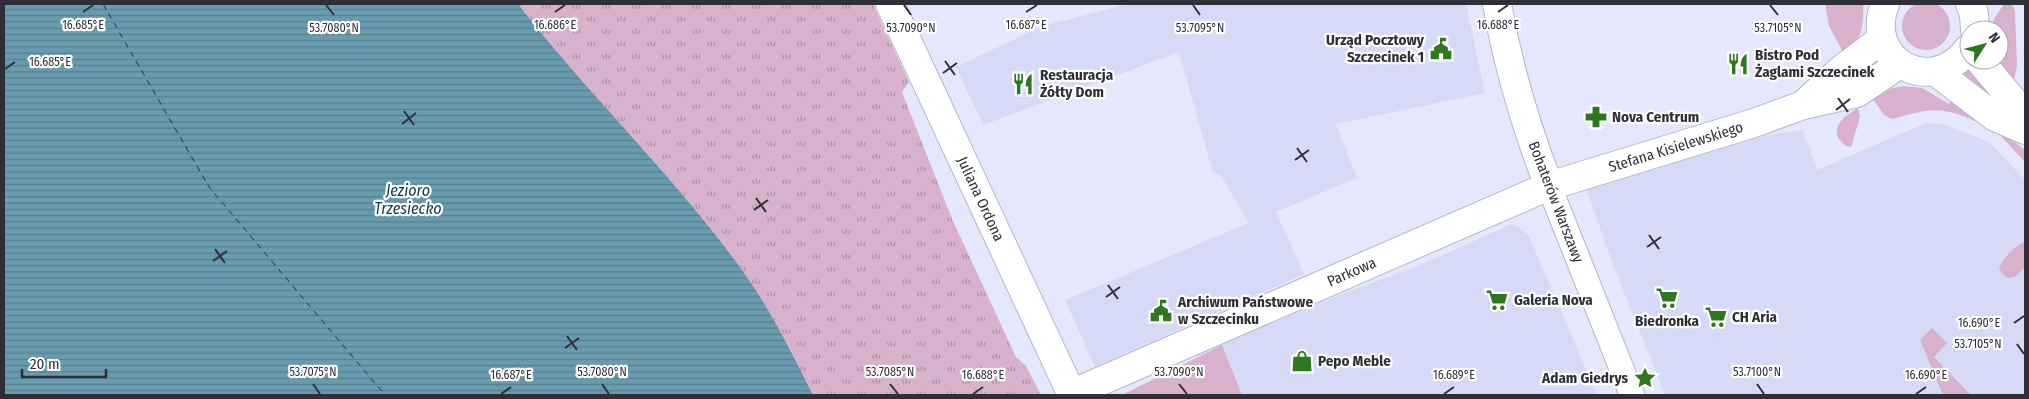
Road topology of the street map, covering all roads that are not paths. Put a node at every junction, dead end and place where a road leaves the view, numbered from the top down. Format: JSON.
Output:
{"nodes":[{"id":1,"x":890,"y":4,"type":"edge"},
{"id":2,"x":1497,"y":4,"type":"edge"},
{"id":3,"x":1885,"y":4,"type":"edge"},
{"id":4,"x":1882,"y":39,"type":"junction"},
{"id":5,"x":1959,"y":61,"type":"edge"},
{"id":6,"x":1900,"y":64,"type":"junction"},
{"id":7,"x":1988,"y":70,"type":"edge"},
{"id":8,"x":1936,"y":72,"type":"junction"},
{"id":9,"x":1803,"y":105,"type":"junction"},
{"id":10,"x":2025,"y":118,"type":"edge"},
{"id":11,"x":2025,"y":130,"type":"edge"},
{"id":12,"x":1549,"y":186,"type":"junction"},
{"id":13,"x":1072,"y":395,"type":"edge"},
{"id":14,"x":1632,"y":395,"type":"edge"}],
"edges":[{"from":1,"to":13,"type":"street","name":"Juliana Ordona"},
{"from":2,"to":12,"type":"street","name":"Bohaterów Warszawy"},
{"from":3,"to":4,"type":"street"},
{"from":4,"to":6,"type":"street"},
{"from":4,"to":9,"type":"street","name":"Stefana Kisielewskiego"},
{"from":5,"to":8,"type":"street"},
{"from":6,"to":8,"type":"street"},
{"from":6,"to":9,"type":"street","name":"Stefana Kisielewskiego"},
{"from":7,"to":10,"type":"street"},
{"from":8,"to":11,"type":"street"},
{"from":9,"to":12,"type":"street","name":"Stefana Kisielewskiego"},
{"from":12,"to":13,"type":"street","name":"Parkowa"},
{"from":12,"to":14,"type":"street","name":"Bohaterów Warszawy"}]}
